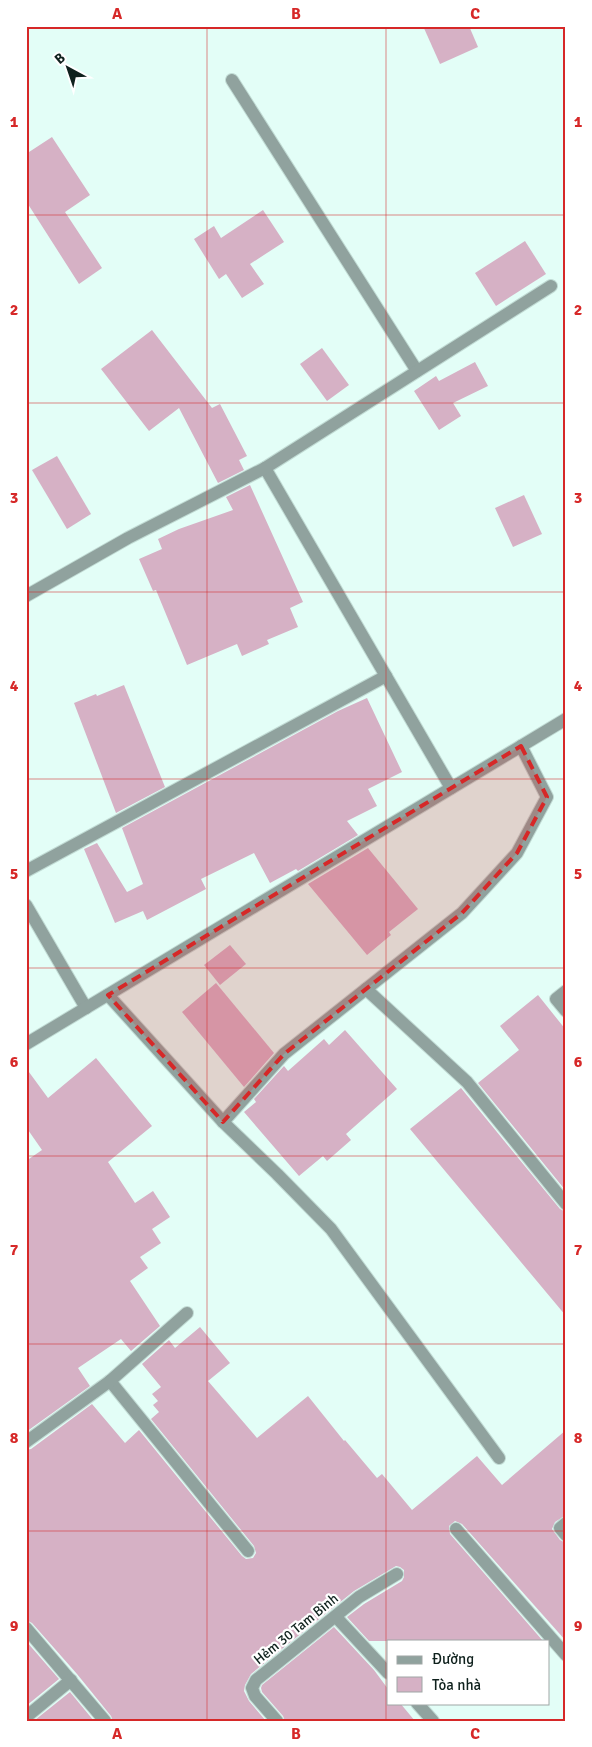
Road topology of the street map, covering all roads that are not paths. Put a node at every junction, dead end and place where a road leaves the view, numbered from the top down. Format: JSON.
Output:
{"nodes":[{"id":1,"x":232,"y":80,"type":"dead end"},
{"id":2,"x":550,"y":286,"type":"dead end"},
{"id":3,"x":417,"y":371,"type":"junction"},
{"id":4,"x":265,"y":468,"type":"junction"},
{"id":5,"x":26,"y":596,"type":"edge"},
{"id":6,"x":386,"y":676,"type":"junction"},
{"id":7,"x":566,"y":719,"type":"edge"},
{"id":8,"x":521,"y":746,"type":"junction"},
{"id":9,"x":452,"y":788,"type":"junction"},
{"id":10,"x":26,"y":871,"type":"edge"},
{"id":11,"x":26,"y":905,"type":"edge"},
{"id":12,"x":366,"y":989,"type":"junction"},
{"id":13,"x":566,"y":991,"type":"edge"},
{"id":14,"x":108,"y":994,"type":"junction"},
{"id":15,"x":86,"y":1008,"type":"junction"},
{"id":16,"x":566,"y":1012,"type":"edge"},
{"id":17,"x":26,"y":1044,"type":"edge"},
{"id":18,"x":222,"y":1122,"type":"junction"},
{"id":19,"x":566,"y":1204,"type":"edge"},
{"id":20,"x":187,"y":1313,"type":"dead end"},
{"id":21,"x":110,"y":1381,"type":"junction"},
{"id":22,"x":26,"y":1442,"type":"edge"},
{"id":23,"x":500,"y":1458,"type":"dead end"},
{"id":24,"x":566,"y":1522,"type":"edge"},
{"id":25,"x":456,"y":1529,"type":"dead end"},
{"id":26,"x":566,"y":1535,"type":"edge"},
{"id":27,"x":248,"y":1551,"type":"dead end"},
{"id":28,"x":397,"y":1574,"type":"dead end"},
{"id":29,"x":336,"y":1617,"type":"junction"},
{"id":30,"x":26,"y":1628,"type":"edge"},
{"id":31,"x":566,"y":1655,"type":"edge"},
{"id":32,"x":387,"y":1672,"type":"edge"},
{"id":33,"x":71,"y":1680,"type":"junction"},
{"id":34,"x":418,"y":1704,"type":"edge"},
{"id":35,"x":26,"y":1717,"type":"edge"},
{"id":36,"x":102,"y":1720,"type":"edge"},
{"id":37,"x":277,"y":1721,"type":"edge"},
{"id":38,"x":433,"y":1721,"type":"edge"}],
"edges":[{"from":1,"to":3,"type":"street"},
{"from":2,"to":3,"type":"street"},
{"from":3,"to":4,"type":"street"},
{"from":4,"to":5,"type":"street"},
{"from":4,"to":6,"type":"street"},
{"from":6,"to":9,"type":"street"},
{"from":6,"to":10,"type":"street"},
{"from":7,"to":8,"type":"street"},
{"from":8,"to":9,"type":"street"},
{"from":8,"to":12,"type":"street"},
{"from":9,"to":14,"type":"street"},
{"from":11,"to":15,"type":"street"},
{"from":12,"to":18,"type":"street"},
{"from":12,"to":19,"type":"street"},
{"from":13,"to":16,"type":"street"},
{"from":14,"to":15,"type":"street"},
{"from":14,"to":18,"type":"street"},
{"from":15,"to":17,"type":"street"},
{"from":18,"to":23,"type":"street"},
{"from":20,"to":21,"type":"street"},
{"from":21,"to":22,"type":"street"},
{"from":21,"to":27,"type":"street"},
{"from":24,"to":26,"type":"street"},
{"from":25,"to":31,"type":"street"},
{"from":28,"to":29,"type":"street","name":"Hẻm 30 Tam Bình"},
{"from":29,"to":32,"type":"street"},
{"from":29,"to":37,"type":"street","name":"Hẻm 30 Tam Bình"},
{"from":30,"to":33,"type":"street"},
{"from":33,"to":35,"type":"street"},
{"from":33,"to":36,"type":"street"},
{"from":34,"to":38,"type":"street"}]}
